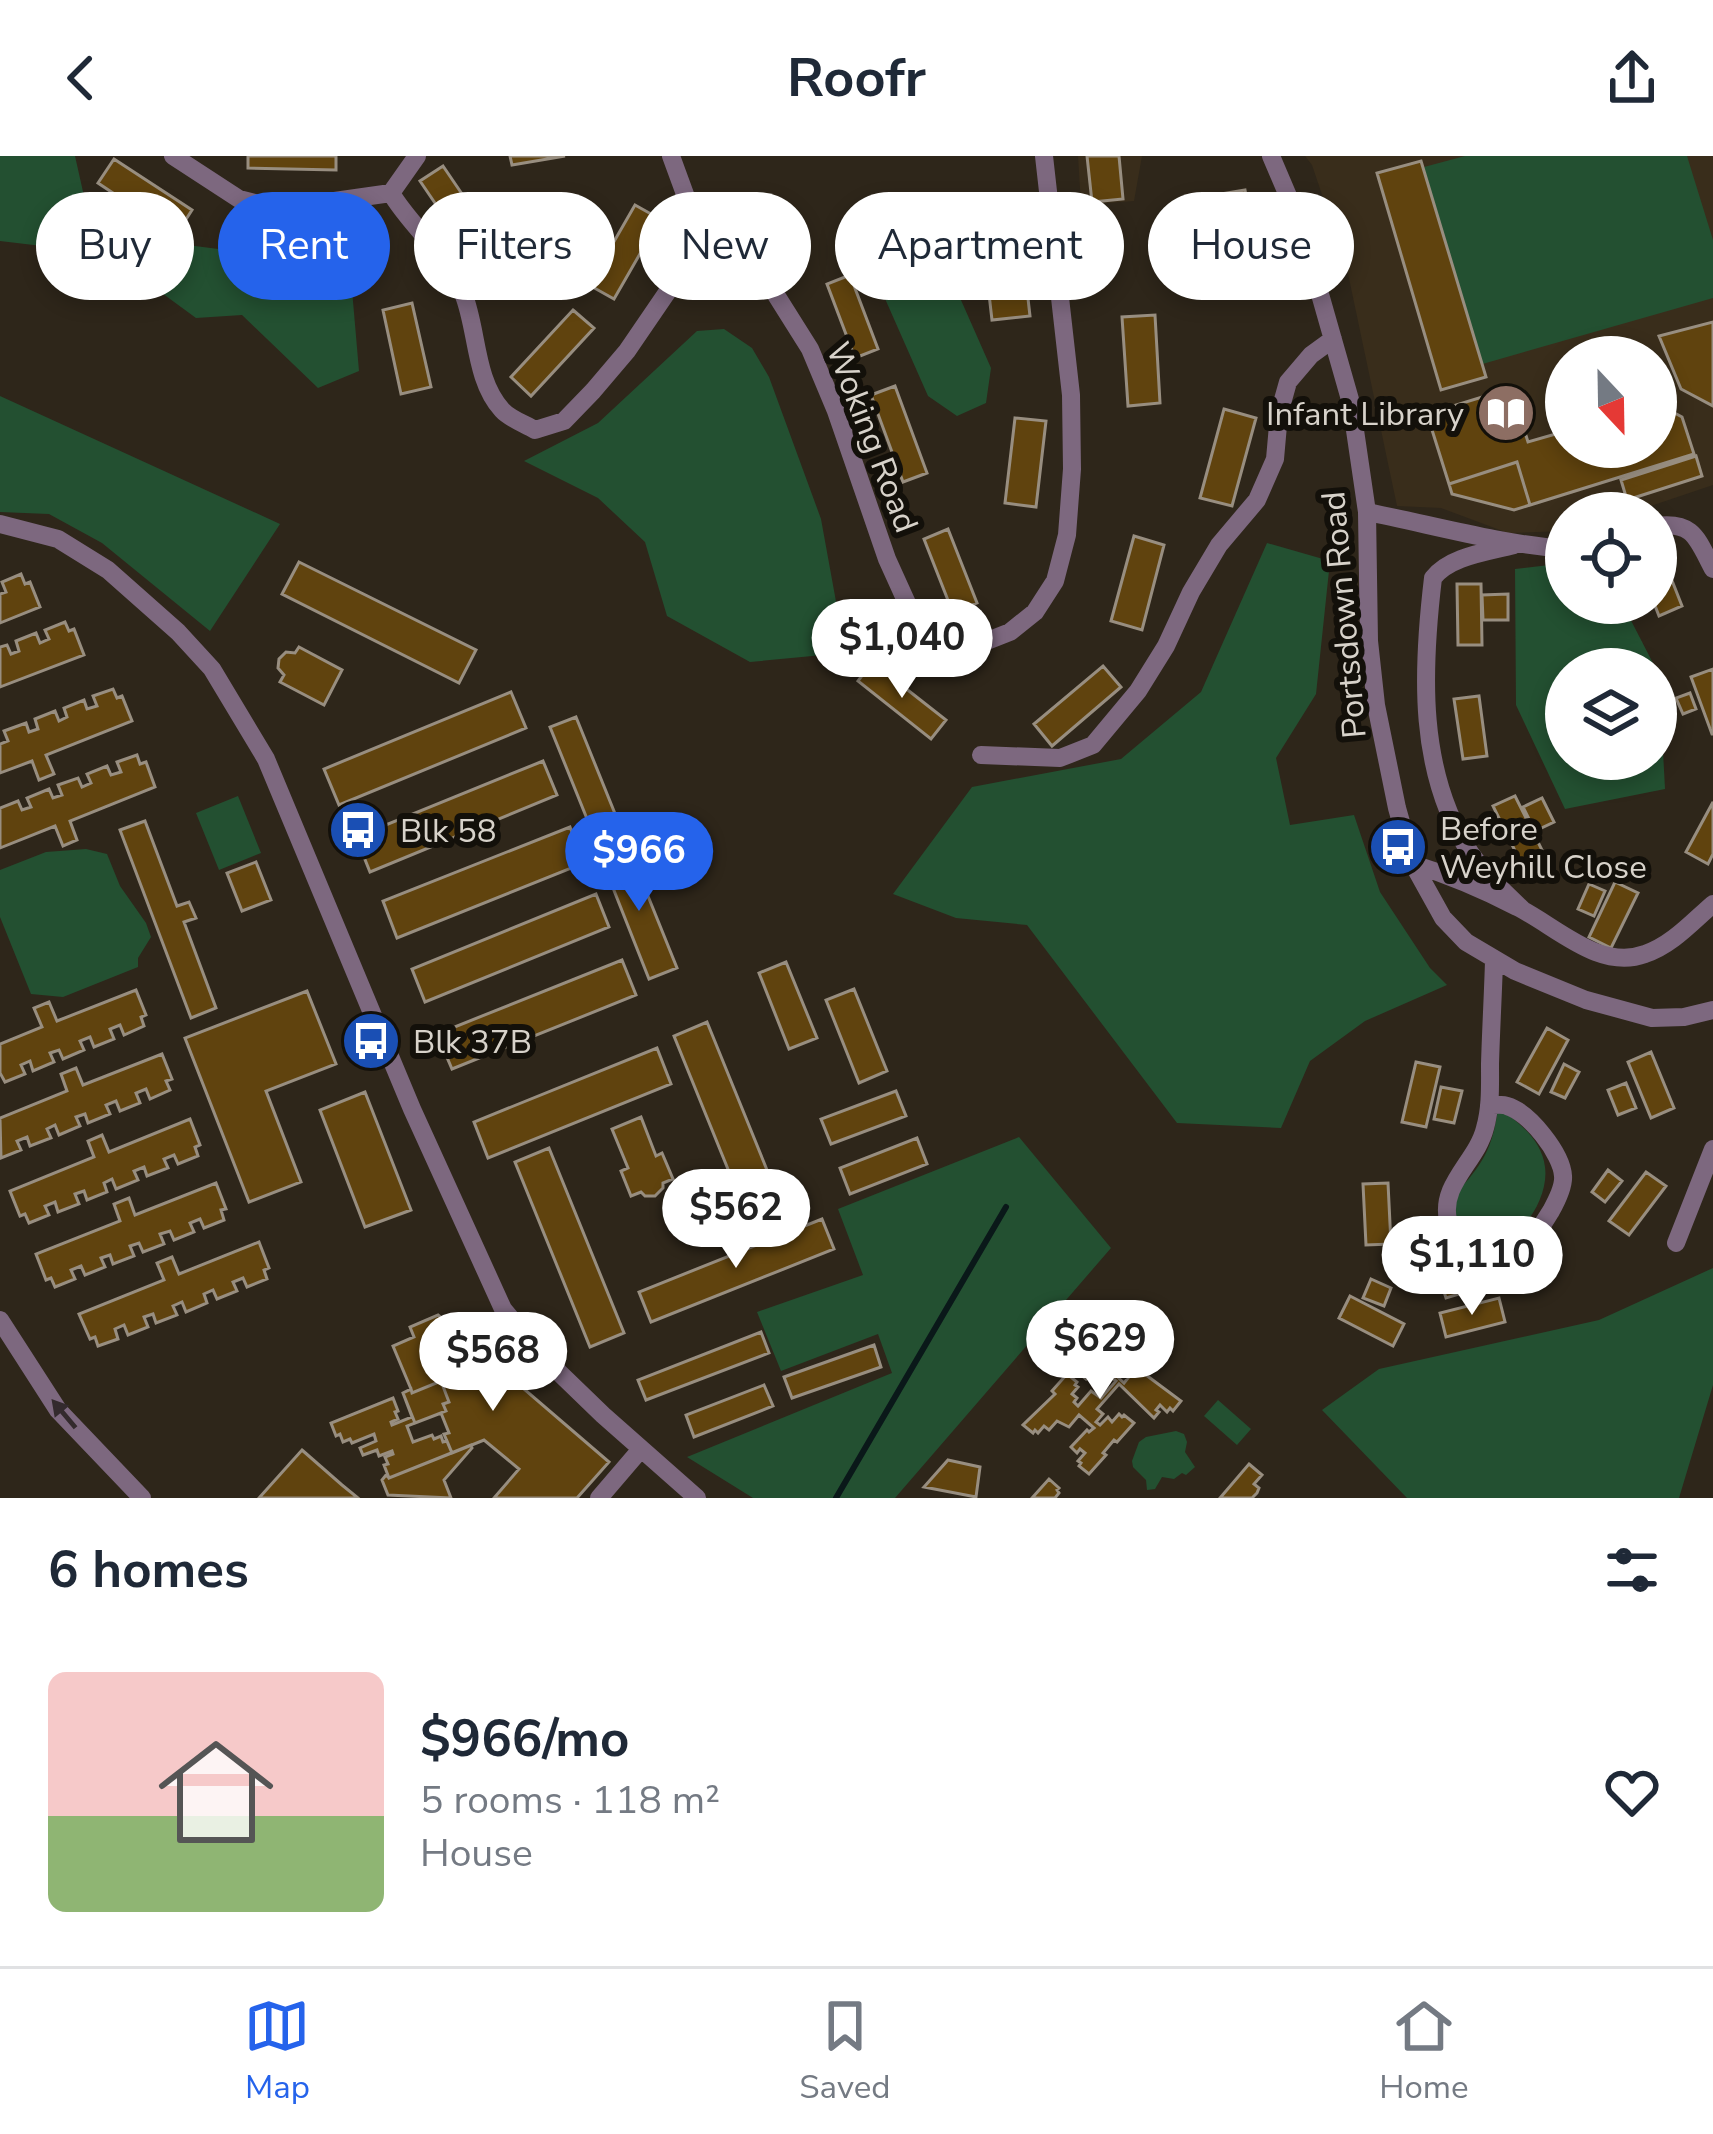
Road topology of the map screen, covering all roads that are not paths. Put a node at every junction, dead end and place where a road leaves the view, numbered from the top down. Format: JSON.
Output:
{"nodes":[{"id":1,"x":173,"y":156,"type":"edge"},
{"id":2,"x":417,"y":156,"type":"edge"},
{"id":3,"x":671,"y":156,"type":"edge"},
{"id":4,"x":1044,"y":156,"type":"edge"},
{"id":5,"x":1271,"y":156,"type":"edge"},
{"id":6,"x":684,"y":192,"type":"edge"},
{"id":7,"x":391,"y":193,"type":"junction"},
{"id":8,"x":662,"y":300,"type":"edge"},
{"id":9,"x":779,"y":300,"type":"edge"},
{"id":10,"x":1333,"y":339,"type":"junction"},
{"id":11,"x":1367,"y":512,"type":"junction"},
{"id":12,"x":0,"y":524,"type":"edge"},
{"id":13,"x":1677,"y":524,"type":"edge"},
{"id":14,"x":1514,"y":545,"type":"junction"},
{"id":15,"x":1545,"y":547,"type":"edge"},
{"id":16,"x":1713,"y":569,"type":"edge"},
{"id":17,"x":981,"y":755,"type":"dead end"},
{"id":18,"x":1413,"y":864,"type":"junction"},
{"id":19,"x":1713,"y":904,"type":"edge"},
{"id":20,"x":1522,"y":910,"type":"junction"},
{"id":21,"x":1494,"y":962,"type":"junction"},
{"id":22,"x":1713,"y":1010,"type":"edge"},
{"id":23,"x":1489,"y":1105,"type":"junction"},
{"id":24,"x":1713,"y":1149,"type":"edge"},
{"id":25,"x":1676,"y":1243,"type":"dead end"},
{"id":26,"x":0,"y":1320,"type":"edge"},
{"id":27,"x":641,"y":1448,"type":"junction"},
{"id":28,"x":142,"y":1498,"type":"edge"},
{"id":29,"x":599,"y":1498,"type":"edge"},
{"id":30,"x":698,"y":1498,"type":"edge"}],
"edges":[{"from":1,"to":7,"type":"street"},
{"from":2,"to":7,"type":"street"},
{"from":3,"to":6,"type":"street"},
{"from":4,"to":9,"type":"street","name":"Woking Road"},
{"from":5,"to":10,"type":"street","name":"Portsdown Road"},
{"from":7,"to":8,"type":"street"},
{"from":10,"to":11,"type":"street","name":"Portsdown Road"},
{"from":10,"to":17,"type":"street"},
{"from":11,"to":14,"type":"street"},
{"from":11,"to":18,"type":"street","name":"Portsdown Road"},
{"from":12,"to":27,"type":"street"},
{"from":13,"to":16,"type":"street"},
{"from":14,"to":15,"type":"street"},
{"from":14,"to":20,"type":"street"},
{"from":18,"to":20,"type":"street"},
{"from":18,"to":21,"type":"street","name":"Portsdown Road"},
{"from":19,"to":20,"type":"street"},
{"from":21,"to":22,"type":"street","name":"Portsdown Road"},
{"from":21,"to":23,"type":"street"},
{"from":23,"to":23,"type":"street"},
{"from":24,"to":25,"type":"street"},
{"from":28,"to":26,"type":"street","one_way":true},
{"from":27,"to":29,"type":"street"},
{"from":27,"to":30,"type":"street"}]}
